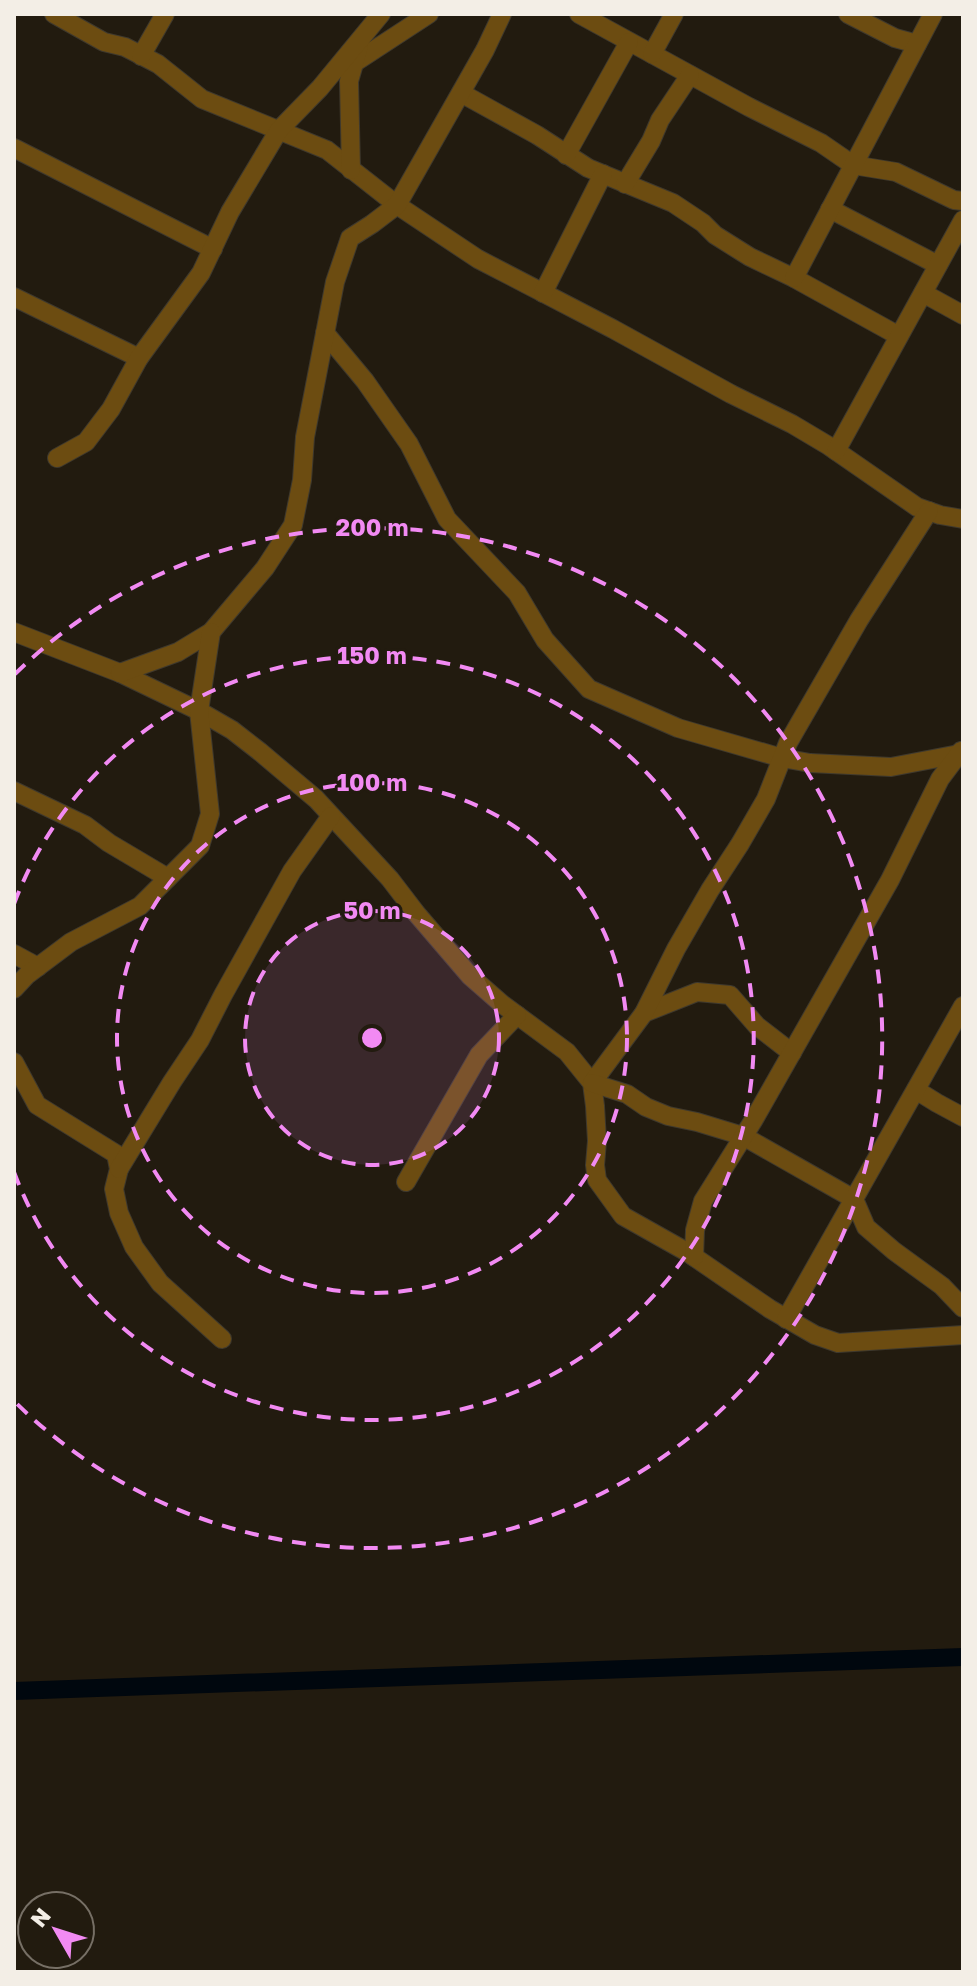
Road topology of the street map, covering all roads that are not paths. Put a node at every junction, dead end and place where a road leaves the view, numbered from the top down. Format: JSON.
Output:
{"nodes":[{"id":1,"x":54,"y":14,"type":"edge"},
{"id":2,"x":165,"y":14,"type":"edge"},
{"id":3,"x":381,"y":14,"type":"edge"},
{"id":4,"x":429,"y":14,"type":"edge"},
{"id":5,"x":502,"y":14,"type":"edge"},
{"id":6,"x":579,"y":14,"type":"edge"},
{"id":7,"x":674,"y":14,"type":"edge"},
{"id":8,"x":848,"y":14,"type":"edge"},
{"id":9,"x":933,"y":14,"type":"edge"},
{"id":10,"x":360,"y":41,"type":"junction"},
{"id":11,"x":629,"y":42,"type":"junction"},
{"id":12,"x":917,"y":44,"type":"junction"},
{"id":13,"x":652,"y":54,"type":"junction"},
{"id":14,"x":141,"y":56,"type":"junction"},
{"id":15,"x":354,"y":64,"type":"junction"},
{"id":16,"x":690,"y":75,"type":"junction"},
{"id":17,"x":330,"y":77,"type":"junction"},
{"id":18,"x":461,"y":93,"type":"junction"},
{"id":19,"x":279,"y":130,"type":"junction"},
{"id":20,"x":14,"y":148,"type":"edge"},
{"id":21,"x":566,"y":155,"type":"junction"},
{"id":22,"x":853,"y":165,"type":"junction"},
{"id":23,"x":351,"y":170,"type":"junction"},
{"id":24,"x":603,"y":174,"type":"junction"},
{"id":25,"x":625,"y":184,"type":"junction"},
{"id":26,"x":963,"y":201,"type":"edge"},
{"id":27,"x":397,"y":205,"type":"junction"},
{"id":28,"x":830,"y":209,"type":"junction"},
{"id":29,"x":963,"y":220,"type":"edge"},
{"id":30,"x":213,"y":249,"type":"junction"},
{"id":31,"x":938,"y":265,"type":"junction"},
{"id":32,"x":794,"y":278,"type":"junction"},
{"id":33,"x":543,"y":293,"type":"junction"},
{"id":34,"x":923,"y":293,"type":"junction"},
{"id":35,"x":14,"y":297,"type":"edge"},
{"id":36,"x":963,"y":315,"type":"edge"},
{"id":37,"x":325,"y":333,"type":"junction"},
{"id":38,"x":899,"y":336,"type":"junction"},
{"id":39,"x":139,"y":358,"type":"junction"},
{"id":40,"x":836,"y":451,"type":"junction"},
{"id":41,"x":57,"y":458,"type":"dead end"},
{"id":42,"x":929,"y":511,"type":"junction"},
{"id":43,"x":963,"y":519,"type":"edge"},
{"id":44,"x":14,"y":632,"type":"edge"},
{"id":45,"x":211,"y":632,"type":"junction"},
{"id":46,"x":120,"y":673,"type":"junction"},
{"id":47,"x":199,"y":711,"type":"junction"},
{"id":48,"x":961,"y":751,"type":"edge"},
{"id":49,"x":782,"y":758,"type":"junction"},
{"id":50,"x":14,"y":791,"type":"edge"},
{"id":51,"x":331,"y":816,"type":"junction"},
{"id":52,"x":168,"y":878,"type":"junction"},
{"id":53,"x":14,"y":954,"type":"edge"},
{"id":54,"x":38,"y":967,"type":"junction"},
{"id":55,"x":14,"y":989,"type":"edge"},
{"id":56,"x":963,"y":1006,"type":"edge"},
{"id":57,"x":644,"y":1013,"type":"junction"},
{"id":58,"x":517,"y":1015,"type":"junction"},
{"id":59,"x":792,"y":1053,"type":"junction"},
{"id":60,"x":16,"y":1066,"type":"edge"},
{"id":61,"x":592,"y":1083,"type":"junction"},
{"id":62,"x":14,"y":1090,"type":"edge"},
{"id":63,"x":916,"y":1090,"type":"junction"},
{"id":64,"x":963,"y":1117,"type":"edge"},
{"id":65,"x":743,"y":1136,"type":"junction"},
{"id":66,"x":119,"y":1169,"type":"junction"},
{"id":67,"x":406,"y":1182,"type":"dead end"},
{"id":68,"x":854,"y":1199,"type":"junction"},
{"id":69,"x":694,"y":1257,"type":"junction"},
{"id":70,"x":963,"y":1308,"type":"edge"},
{"id":71,"x":786,"y":1319,"type":"junction"},
{"id":72,"x":963,"y":1335,"type":"edge"},
{"id":73,"x":222,"y":1339,"type":"dead end"}],
"edges":[{"from":1,"to":14,"type":"street"},
{"from":2,"to":14,"type":"street"},
{"from":3,"to":10,"type":"street"},
{"from":4,"to":15,"type":"street"},
{"from":5,"to":18,"type":"street"},
{"from":6,"to":11,"type":"street"},
{"from":7,"to":13,"type":"street"},
{"from":8,"to":12,"type":"street"},
{"from":9,"to":12,"type":"street"},
{"from":10,"to":15,"type":"street"},
{"from":10,"to":17,"type":"street"},
{"from":11,"to":13,"type":"street"},
{"from":11,"to":21,"type":"street"},
{"from":12,"to":22,"type":"street"},
{"from":13,"to":16,"type":"street"},
{"from":14,"to":19,"type":"street"},
{"from":15,"to":17,"type":"street"},
{"from":15,"to":23,"type":"street"},
{"from":16,"to":22,"type":"street"},
{"from":16,"to":25,"type":"street"},
{"from":17,"to":19,"type":"street"},
{"from":18,"to":21,"type":"street"},
{"from":18,"to":27,"type":"street"},
{"from":19,"to":23,"type":"street"},
{"from":19,"to":30,"type":"street"},
{"from":20,"to":30,"type":"street"},
{"from":21,"to":24,"type":"street"},
{"from":22,"to":26,"type":"street"},
{"from":22,"to":28,"type":"street"},
{"from":23,"to":27,"type":"street"},
{"from":24,"to":25,"type":"street"},
{"from":24,"to":33,"type":"street"},
{"from":25,"to":32,"type":"street"},
{"from":27,"to":33,"type":"street"},
{"from":27,"to":37,"type":"street"},
{"from":28,"to":31,"type":"street"},
{"from":28,"to":32,"type":"street"},
{"from":29,"to":31,"type":"street"},
{"from":30,"to":39,"type":"street"},
{"from":31,"to":34,"type":"street"},
{"from":32,"to":38,"type":"street"},
{"from":33,"to":40,"type":"street"},
{"from":34,"to":36,"type":"street"},
{"from":34,"to":38,"type":"street"},
{"from":35,"to":39,"type":"street"},
{"from":37,"to":45,"type":"street"},
{"from":37,"to":49,"type":"street"},
{"from":38,"to":40,"type":"street"},
{"from":39,"to":41,"type":"street"},
{"from":40,"to":42,"type":"street"},
{"from":42,"to":43,"type":"street"},
{"from":42,"to":49,"type":"street"},
{"from":44,"to":46,"type":"street"},
{"from":45,"to":46,"type":"street"},
{"from":45,"to":47,"type":"street"},
{"from":46,"to":47,"type":"street"},
{"from":47,"to":51,"type":"street"},
{"from":47,"to":52,"type":"street"},
{"from":48,"to":49,"type":"street"},
{"from":48,"to":59,"type":"street"},
{"from":49,"to":57,"type":"street"},
{"from":50,"to":52,"type":"street"},
{"from":51,"to":58,"type":"street"},
{"from":51,"to":66,"type":"street"},
{"from":52,"to":54,"type":"street"},
{"from":53,"to":54,"type":"street"},
{"from":54,"to":55,"type":"street"},
{"from":56,"to":63,"type":"street"},
{"from":57,"to":59,"type":"street"},
{"from":57,"to":61,"type":"street"},
{"from":58,"to":61,"type":"street"},
{"from":58,"to":67,"type":"street"},
{"from":59,"to":65,"type":"street"},
{"from":60,"to":62,"type":"street"},
{"from":60,"to":66,"type":"street"},
{"from":61,"to":65,"type":"street"},
{"from":61,"to":69,"type":"street"},
{"from":63,"to":64,"type":"street"},
{"from":63,"to":68,"type":"street"},
{"from":65,"to":68,"type":"street"},
{"from":65,"to":69,"type":"street"},
{"from":66,"to":73,"type":"street"},
{"from":68,"to":70,"type":"street"},
{"from":68,"to":71,"type":"street"},
{"from":69,"to":71,"type":"street"},
{"from":71,"to":72,"type":"street"}]}
